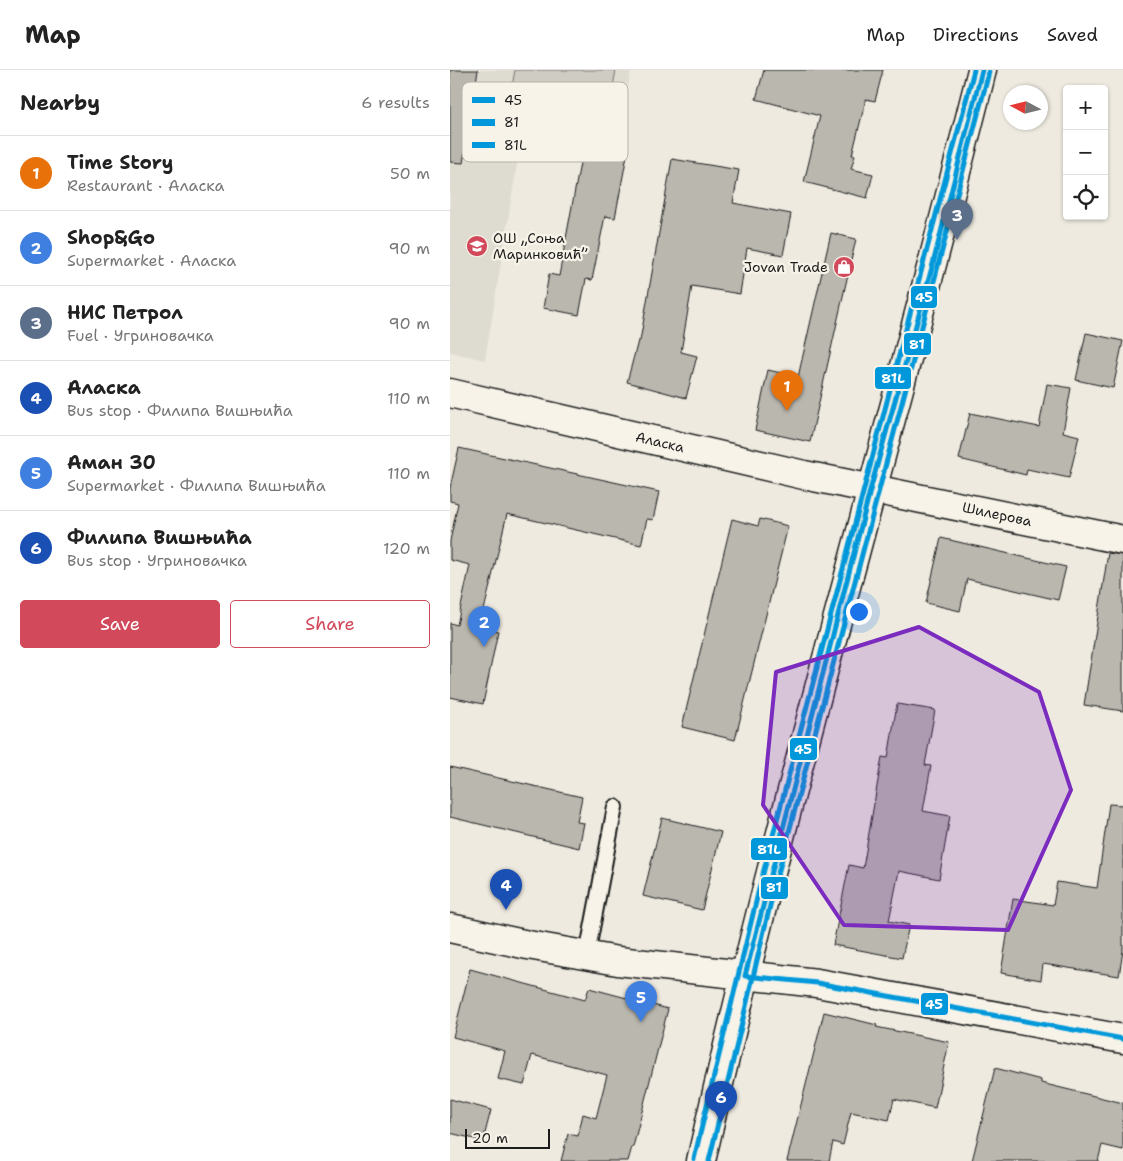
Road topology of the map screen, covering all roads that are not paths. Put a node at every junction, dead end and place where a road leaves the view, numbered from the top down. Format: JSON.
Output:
{"nodes":[{"id":1,"x":982,"y":70,"type":"edge"},
{"id":2,"x":450,"y":393,"type":"edge"},
{"id":3,"x":871,"y":487,"type":"junction"},
{"id":4,"x":1123,"y":540,"type":"edge"},
{"id":5,"x":615,"y":807,"type":"dead end"},
{"id":6,"x":450,"y":928,"type":"edge"},
{"id":7,"x":587,"y":955,"type":"junction"},
{"id":8,"x":745,"y":976,"type":"junction"},
{"id":9,"x":1123,"y":1039,"type":"edge"},
{"id":10,"x":701,"y":1161,"type":"edge"}],
"edges":[{"from":1,"to":3,"type":"street"},
{"from":2,"to":3,"type":"street","name":"Аласка"},
{"from":3,"to":4,"type":"street","name":"Шилерова"},
{"from":3,"to":8,"type":"street"},
{"from":5,"to":7,"type":"lane"},
{"from":6,"to":7,"type":"street"},
{"from":7,"to":8,"type":"street"},
{"from":8,"to":9,"type":"street"},
{"from":8,"to":10,"type":"street"}]}
